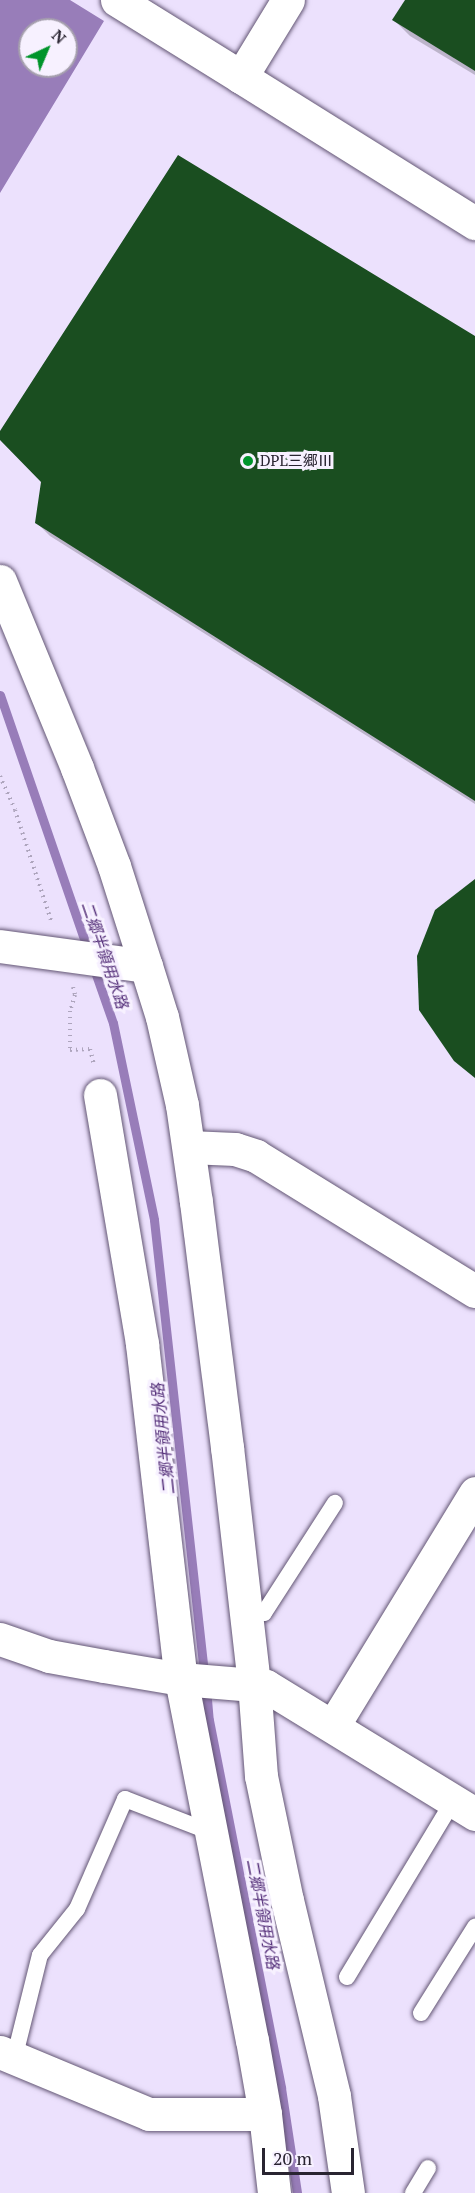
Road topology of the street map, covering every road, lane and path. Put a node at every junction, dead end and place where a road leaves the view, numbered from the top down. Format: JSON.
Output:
{"nodes":[{"id":1,"x":117,"y":0,"type":"edge"},
{"id":2,"x":288,"y":0,"type":"edge"},
{"id":3,"x":241,"y":77,"type":"junction"},
{"id":4,"x":475,"y":223,"type":"edge"},
{"id":5,"x":0,"y":581,"type":"edge"},
{"id":6,"x":0,"y":776,"type":"edge"},
{"id":7,"x":0,"y":946,"type":"edge"},
{"id":8,"x":63,"y":954,"type":"junction"},
{"id":9,"x":146,"y":966,"type":"junction"},
{"id":10,"x":70,"y":1011,"type":"dead end"},
{"id":11,"x":70,"y":1050,"type":"dead end"},
{"id":12,"x":100,"y":1095,"type":"dead end"},
{"id":13,"x":189,"y":1146,"type":"junction"},
{"id":14,"x":475,"y":1291,"type":"edge"},
{"id":15,"x":475,"y":1493,"type":"edge"},
{"id":16,"x":335,"y":1503,"type":"dead end"},
{"id":17,"x":246,"y":1615,"type":"junction"},
{"id":18,"x":0,"y":1639,"type":"edge"},
{"id":19,"x":181,"y":1679,"type":"junction"},
{"id":20,"x":254,"y":1683,"type":"junction"},
{"id":21,"x":333,"y":1726,"type":"junction"},
{"id":22,"x":464,"y":1807,"type":"edge"},
{"id":23,"x":210,"y":1832,"type":"junction"},
{"id":24,"x":475,"y":1927,"type":"edge"},
{"id":25,"x":347,"y":1977,"type":"dead end"},
{"id":26,"x":421,"y":2013,"type":"dead end"},
{"id":27,"x":7,"y":2056,"type":"edge"},
{"id":28,"x":265,"y":2114,"type":"junction"},
{"id":29,"x":428,"y":2168,"type":"dead end"},
{"id":30,"x":274,"y":2193,"type":"edge"},
{"id":31,"x":348,"y":2193,"type":"edge"},
{"id":32,"x":413,"y":2193,"type":"edge"}],
"edges":[{"from":1,"to":3,"type":"street"},
{"from":2,"to":3,"type":"street"},
{"from":3,"to":4,"type":"street"},
{"from":5,"to":9,"type":"street"},
{"from":6,"to":8,"type":"path"},
{"from":7,"to":8,"type":"street"},
{"from":8,"to":9,"type":"street"},
{"from":9,"to":13,"type":"street"},
{"from":10,"to":11,"type":"path"},
{"from":12,"to":19,"type":"street"},
{"from":13,"to":14,"type":"street"},
{"from":13,"to":17,"type":"street"},
{"from":15,"to":21,"type":"street"},
{"from":16,"to":17,"type":"lane"},
{"from":17,"to":20,"type":"street"},
{"from":18,"to":19,"type":"street"},
{"from":19,"to":20,"type":"street"},
{"from":19,"to":23,"type":"street"},
{"from":20,"to":21,"type":"street"},
{"from":20,"to":31,"type":"street"},
{"from":21,"to":22,"type":"street"},
{"from":22,"to":25,"type":"lane"},
{"from":23,"to":27,"type":"lane"},
{"from":23,"to":28,"type":"street"},
{"from":24,"to":26,"type":"lane"},
{"from":27,"to":28,"type":"street"},
{"from":28,"to":30,"type":"street"},
{"from":29,"to":32,"type":"lane"}]}
